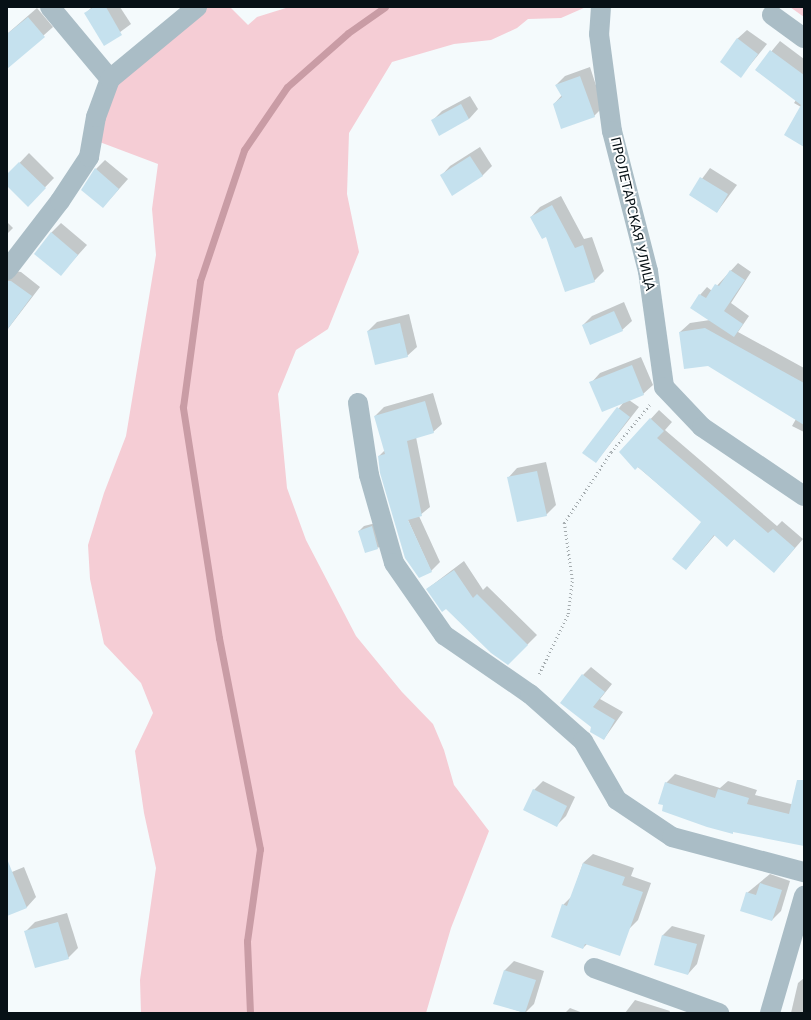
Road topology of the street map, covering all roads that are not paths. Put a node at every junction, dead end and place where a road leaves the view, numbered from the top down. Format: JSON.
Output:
{"nodes":[{"id":1,"x":50,"y":7,"type":"edge"},
{"id":2,"x":197,"y":7,"type":"edge"},
{"id":3,"x":601,"y":7,"type":"edge"},
{"id":4,"x":772,"y":15,"type":"dead end"},
{"id":5,"x":804,"y":38,"type":"edge"},
{"id":6,"x":110,"y":79,"type":"junction"},
{"id":7,"x":7,"y":270,"type":"edge"},
{"id":8,"x":358,"y":403,"type":"dead end"},
{"id":9,"x":804,"y":496,"type":"edge"},
{"id":10,"x":804,"y":872,"type":"edge"},
{"id":11,"x":804,"y":896,"type":"edge"},
{"id":12,"x":594,"y":968,"type":"dead end"},
{"id":13,"x":719,"y":1013,"type":"edge"},
{"id":14,"x":770,"y":1013,"type":"edge"}],
"edges":[{"from":1,"to":6,"type":"street"},
{"from":2,"to":6,"type":"street"},
{"from":3,"to":9,"type":"street","name":"ПРОЛЕТАРСКАЯ УЛИЦА"},
{"from":4,"to":5,"type":"street"},
{"from":6,"to":7,"type":"street"},
{"from":8,"to":10,"type":"street"},
{"from":11,"to":14,"type":"street"},
{"from":12,"to":13,"type":"street"}]}
